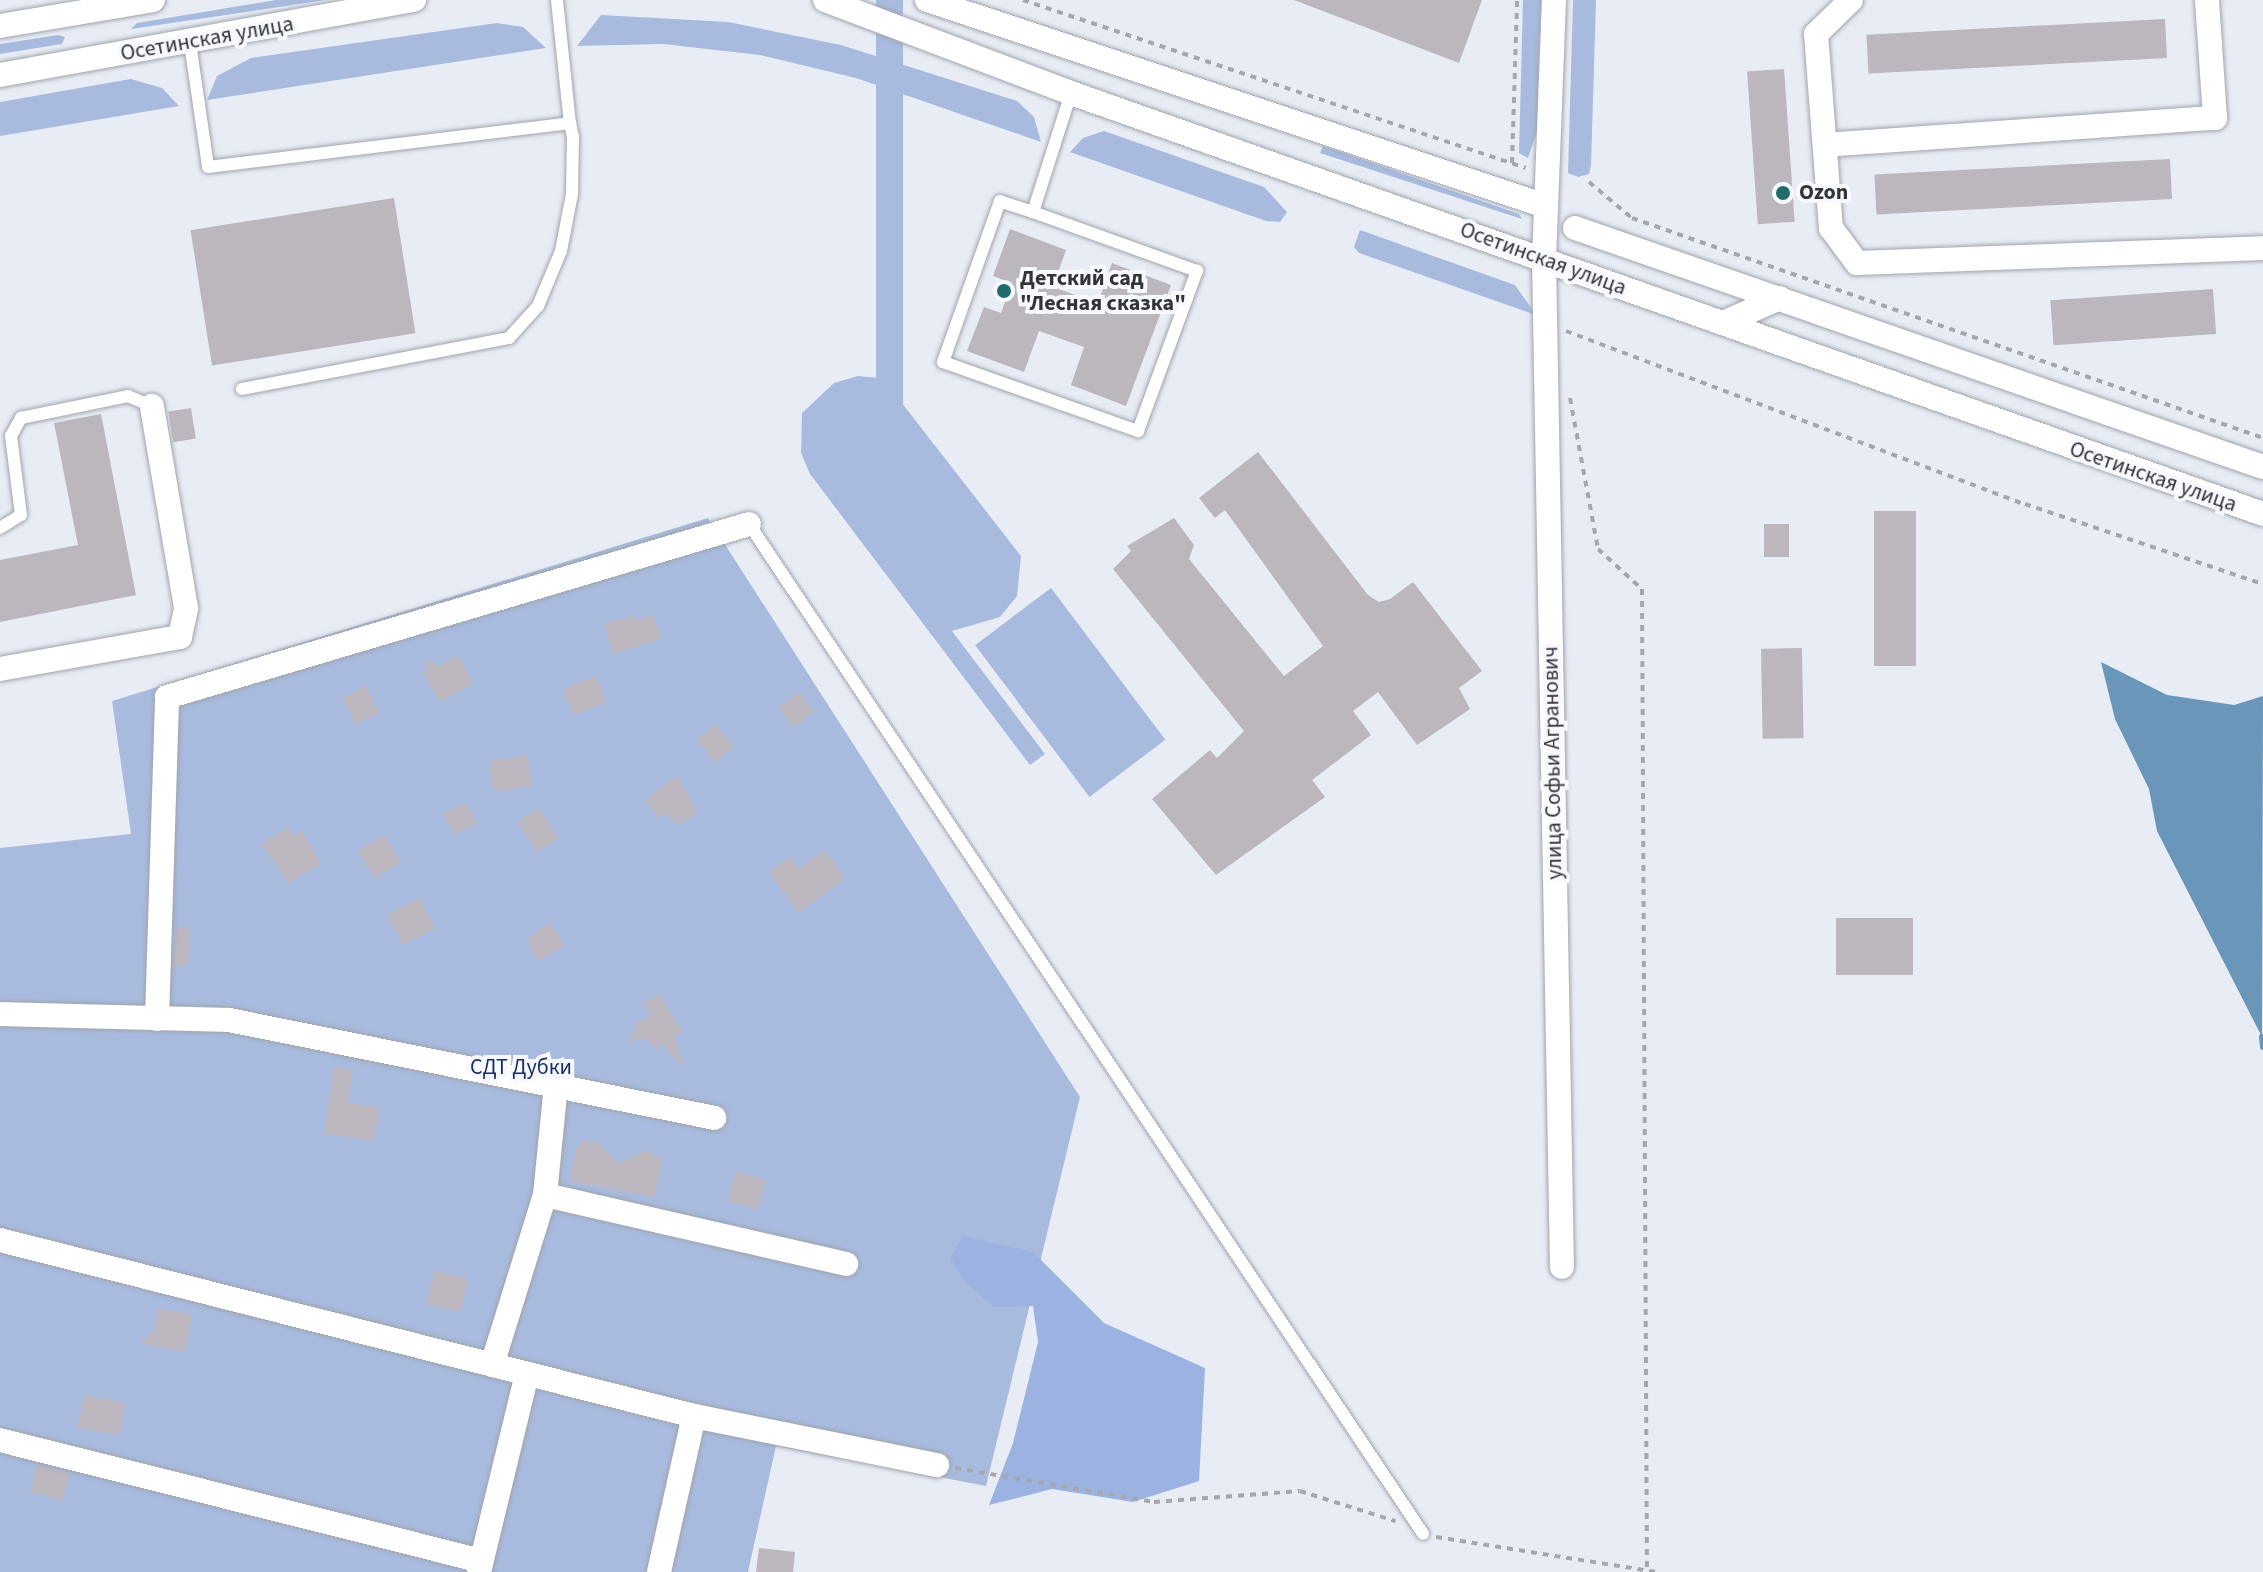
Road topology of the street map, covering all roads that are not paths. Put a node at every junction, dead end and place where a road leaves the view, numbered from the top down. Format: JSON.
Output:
{"nodes":[{"id":1,"x":153,"y":0,"type":"edge"},
{"id":2,"x":414,"y":0,"type":"edge"},
{"id":3,"x":557,"y":0,"type":"edge"},
{"id":4,"x":825,"y":0,"type":"edge"},
{"id":5,"x":927,"y":0,"type":"edge"},
{"id":6,"x":1554,"y":0,"type":"edge"},
{"id":7,"x":1851,"y":0,"type":"edge"},
{"id":8,"x":1867,"y":0,"type":"edge"},
{"id":9,"x":2207,"y":0,"type":"edge"},
{"id":10,"x":96,"y":4,"type":"edge"},
{"id":11,"x":0,"y":26,"type":"edge"},
{"id":12,"x":190,"y":43,"type":"junction"},
{"id":13,"x":0,"y":75,"type":"edge"},
{"id":14,"x":1071,"y":93,"type":"junction"},
{"id":15,"x":570,"y":123,"type":"junction"},
{"id":16,"x":1825,"y":145,"type":"junction"},
{"id":17,"x":1546,"y":206,"type":"junction"},
{"id":18,"x":1033,"y":212,"type":"junction"},
{"id":19,"x":1575,"y":228,"type":"dead end"},
{"id":20,"x":2263,"y":248,"type":"edge"},
{"id":21,"x":1544,"y":258,"type":"junction"},
{"id":22,"x":1780,"y":298,"type":"junction"},
{"id":23,"x":1723,"y":323,"type":"junction"},
{"id":24,"x":242,"y":389,"type":"dead end"},
{"id":25,"x":152,"y":406,"type":"joint"},
{"id":26,"x":2263,"y":467,"type":"edge"},
{"id":27,"x":2263,"y":514,"type":"edge"},
{"id":28,"x":749,"y":524,"type":"joint"},
{"id":29,"x":0,"y":528,"type":"edge"},
{"id":30,"x":0,"y":669,"type":"edge"},
{"id":31,"x":0,"y":1014,"type":"edge"},
{"id":32,"x":157,"y":1019,"type":"junction"},
{"id":33,"x":556,"y":1085,"type":"junction"},
{"id":34,"x":714,"y":1118,"type":"dead end"},
{"id":35,"x":545,"y":1195,"type":"junction"},
{"id":36,"x":0,"y":1240,"type":"edge"},
{"id":37,"x":846,"y":1264,"type":"dead end"},
{"id":38,"x":1562,"y":1267,"type":"dead end"},
{"id":39,"x":492,"y":1365,"type":"junction"},
{"id":40,"x":527,"y":1374,"type":"junction"},
{"id":41,"x":694,"y":1416,"type":"junction"},
{"id":42,"x":0,"y":1440,"type":"edge"},
{"id":43,"x":937,"y":1465,"type":"road end"},
{"id":44,"x":1423,"y":1534,"type":"road end"},
{"id":45,"x":480,"y":1567,"type":"edge"},
{"id":46,"x":659,"y":1572,"type":"edge"}],
"edges":[{"from":1,"to":10,"type":"street"},
{"from":2,"to":12,"type":"street","name":"Осетинская улица"},
{"from":3,"to":15,"type":"lane"},
{"from":4,"to":14,"type":"street","name":"Осетинская улица"},
{"from":5,"to":17,"type":"street"},
{"from":6,"to":17,"type":"street","name":"улица Софьи Агранович"},
{"from":7,"to":8,"type":"street"},
{"from":7,"to":16,"type":"street"},
{"from":9,"to":16,"type":"street"},
{"from":10,"to":11,"type":"street"},
{"from":12,"to":13,"type":"street","name":"Осетинская улица"},
{"from":12,"to":15,"type":"lane"},
{"from":14,"to":18,"type":"lane"},
{"from":14,"to":21,"type":"street","name":"Осетинская улица"},
{"from":15,"to":24,"type":"lane"},
{"from":16,"to":20,"type":"street"},
{"from":17,"to":21,"type":"street","name":"улица Софьи Агранович"},
{"from":18,"to":18,"type":"lane"},
{"from":19,"to":22,"type":"street","name":"Осетинская улица"},
{"from":21,"to":23,"type":"street","name":"Осетинская улица"},
{"from":21,"to":38,"type":"street","name":"улица Софьи Агранович"},
{"from":22,"to":23,"type":"street"},
{"from":22,"to":26,"type":"street","name":"Осетинская улица"},
{"from":23,"to":27,"type":"street","name":"Осетинская улица"},
{"from":25,"to":29,"type":"lane"},
{"from":25,"to":30,"type":"street"},
{"from":28,"to":32,"type":"street"},
{"from":28,"to":44,"type":"lane"},
{"from":31,"to":32,"type":"street"},
{"from":32,"to":33,"type":"street"},
{"from":33,"to":34,"type":"street"},
{"from":33,"to":35,"type":"street"},
{"from":35,"to":37,"type":"street"},
{"from":35,"to":39,"type":"street"},
{"from":36,"to":39,"type":"street"},
{"from":39,"to":40,"type":"street"},
{"from":40,"to":41,"type":"street"},
{"from":40,"to":45,"type":"street"},
{"from":41,"to":43,"type":"street"},
{"from":41,"to":46,"type":"street"},
{"from":42,"to":45,"type":"street"}]}
